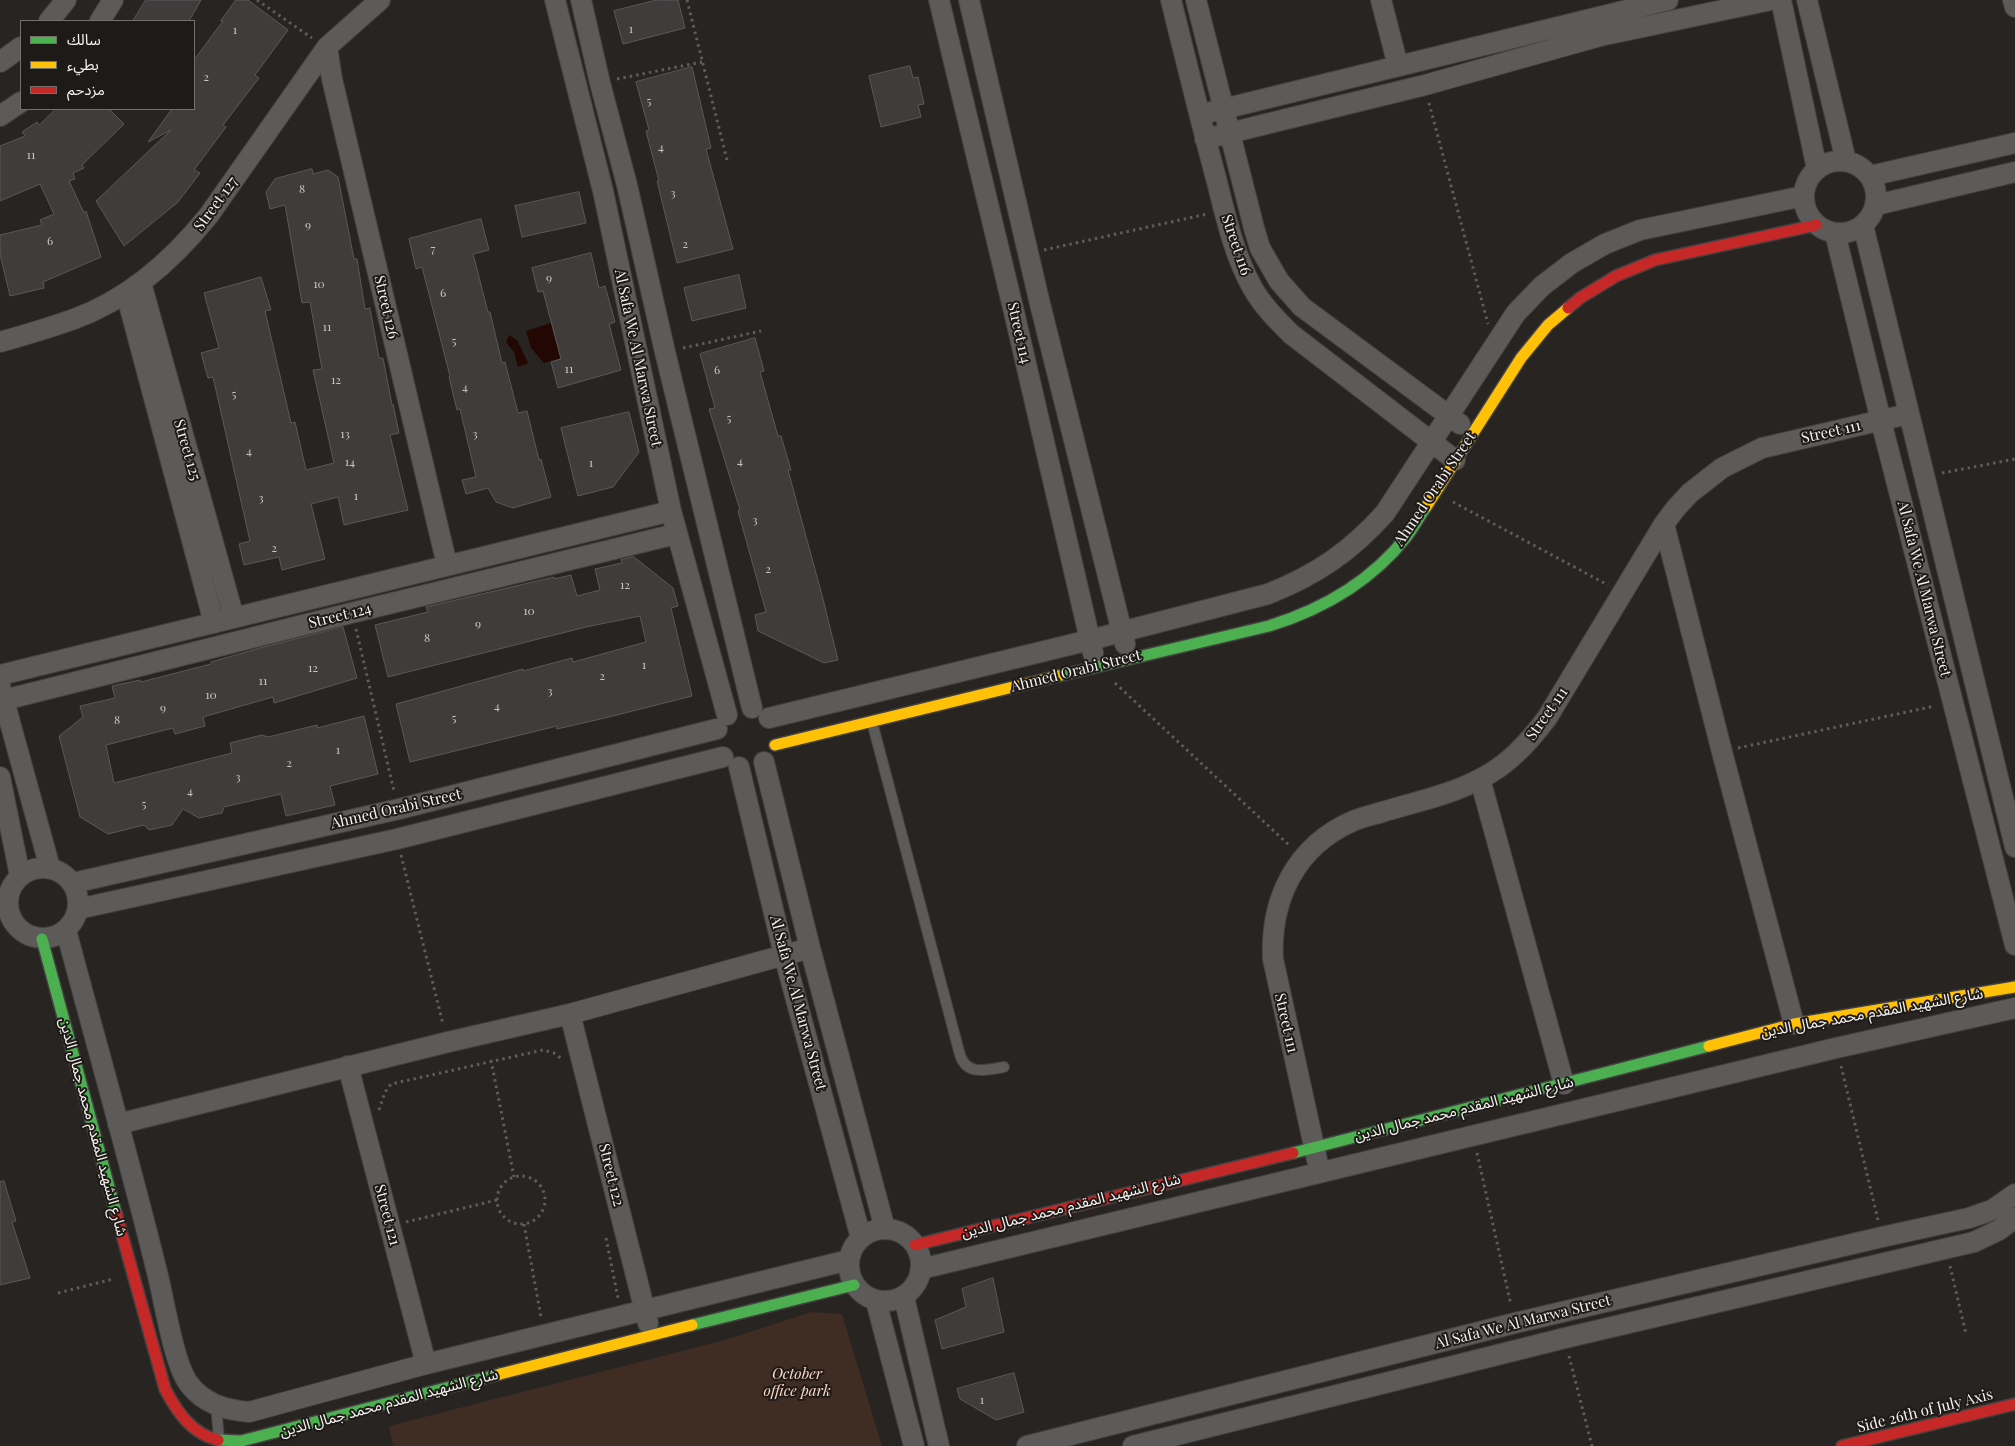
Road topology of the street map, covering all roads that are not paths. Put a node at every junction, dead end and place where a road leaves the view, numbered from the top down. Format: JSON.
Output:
{"nodes":[{"id":1,"x":66,"y":0,"type":"edge"},
{"id":2,"x":113,"y":0,"type":"edge"},
{"id":3,"x":380,"y":0,"type":"edge"},
{"id":4,"x":555,"y":0,"type":"edge"},
{"id":5,"x":581,"y":0,"type":"edge"},
{"id":6,"x":939,"y":0,"type":"edge"},
{"id":7,"x":969,"y":0,"type":"edge"},
{"id":8,"x":1171,"y":0,"type":"edge"},
{"id":9,"x":1196,"y":0,"type":"edge"},
{"id":10,"x":1382,"y":0,"type":"edge"},
{"id":11,"x":1668,"y":0,"type":"edge"},
{"id":12,"x":1771,"y":0,"type":"edge"},
{"id":13,"x":1780,"y":0,"type":"edge"},
{"id":14,"x":1807,"y":0,"type":"edge"},
{"id":15,"x":2013,"y":0,"type":"edge"},
{"id":16,"x":2015,"y":7,"type":"edge"},
{"id":17,"x":1596,"y":18,"type":"edge"},
{"id":18,"x":50,"y":20,"type":"edge"},
{"id":19,"x":101,"y":20,"type":"edge"},
{"id":20,"x":327,"y":47,"type":"junction"},
{"id":21,"x":20,"y":48,"type":"edge"},
{"id":22,"x":0,"y":62,"type":"edge"},
{"id":23,"x":1398,"y":66,"type":"junction"},
{"id":24,"x":20,"y":103,"type":"edge"},
{"id":25,"x":1224,"y":109,"type":"junction"},
{"id":26,"x":1199,"y":115,"type":"junction"},
{"id":27,"x":0,"y":116,"type":"edge"},
{"id":28,"x":1230,"y":133,"type":"junction"},
{"id":29,"x":1205,"y":139,"type":"junction"},
{"id":30,"x":2015,"y":143,"type":"edge"},
{"id":31,"x":1846,"y":161,"type":"junction"},
{"id":32,"x":1817,"y":169,"type":"junction"},
{"id":33,"x":2015,"y":172,"type":"edge"},
{"id":34,"x":1870,"y":176,"type":"junction"},
{"id":35,"x":627,"y":185,"type":"junction"},
{"id":36,"x":603,"y":191,"type":"junction"},
{"id":37,"x":1804,"y":196,"type":"junction"},
{"id":38,"x":1876,"y":205,"type":"junction"},
{"id":39,"x":1816,"y":224,"type":"junction"},
{"id":40,"x":1863,"y":225,"type":"junction"},
{"id":41,"x":1835,"y":233,"type":"junction"},
{"id":42,"x":134,"y":288,"type":"junction"},
{"id":43,"x":1040,"y":304,"type":"junction"},
{"id":44,"x":1014,"y":312,"type":"junction"},
{"id":45,"x":0,"y":342,"type":"edge"},
{"id":46,"x":1908,"y":414,"type":"junction"},
{"id":47,"x":1449,"y":416,"type":"junction"},
{"id":48,"x":1880,"y":421,"type":"junction"},
{"id":49,"x":1472,"y":432,"type":"junction"},
{"id":50,"x":1432,"y":442,"type":"junction"},
{"id":51,"x":1455,"y":460,"type":"junction"},
{"id":52,"x":671,"y":511,"type":"junction"},
{"id":53,"x":1664,"y":524,"type":"junction"},
{"id":54,"x":676,"y":534,"type":"junction"},
{"id":55,"x":447,"y":565,"type":"junction"},
{"id":56,"x":234,"y":618,"type":"junction"},
{"id":57,"x":214,"y":622,"type":"junction"},
{"id":58,"x":1122,"y":632,"type":"junction"},
{"id":59,"x":1090,"y":640,"type":"junction"},
{"id":60,"x":1128,"y":658,"type":"junction"},
{"id":61,"x":1097,"y":666,"type":"junction"},
{"id":62,"x":0,"y":675,"type":"edge"},
{"id":63,"x":2,"y":693,"type":"edge"},
{"id":64,"x":761,"y":713,"type":"junction"},
{"id":65,"x":872,"y":721,"type":"junction"},
{"id":66,"x":722,"y":722,"type":"junction"},
{"id":67,"x":775,"y":745,"type":"junction"},
{"id":68,"x":731,"y":762,"type":"junction"},
{"id":69,"x":764,"y":762,"type":"junction"},
{"id":70,"x":0,"y":777,"type":"edge"},
{"id":71,"x":1480,"y":779,"type":"junction"},
{"id":72,"x":2015,"y":847,"type":"edge"},
{"id":73,"x":50,"y":868,"type":"junction"},
{"id":74,"x":20,"y":876,"type":"junction"},
{"id":75,"x":73,"y":883,"type":"junction"},
{"id":76,"x":4,"y":899,"type":"edge"},
{"id":77,"x":78,"y":909,"type":"junction"},
{"id":78,"x":8,"y":928,"type":"edge"},
{"id":79,"x":66,"y":930,"type":"junction"},
{"id":80,"x":42,"y":939,"type":"junction"},
{"id":81,"x":2015,"y":945,"type":"edge"},
{"id":82,"x":810,"y":948,"type":"junction"},
{"id":83,"x":784,"y":955,"type":"junction"},
{"id":84,"x":2015,"y":987,"type":"edge"},
{"id":85,"x":2015,"y":1008,"type":"edge"},
{"id":86,"x":570,"y":1014,"type":"junction"},
{"id":87,"x":1794,"y":1024,"type":"junction"},
{"id":88,"x":348,"y":1066,"type":"junction"},
{"id":89,"x":1004,"y":1067,"type":"dead end"},
{"id":90,"x":1564,"y":1084,"type":"junction"},
{"id":91,"x":118,"y":1124,"type":"junction"},
{"id":92,"x":1314,"y":1148,"type":"junction"},
{"id":93,"x":1320,"y":1174,"type":"junction"},
{"id":94,"x":2015,"y":1194,"type":"edge"},
{"id":95,"x":1992,"y":1210,"type":"junction"},
{"id":96,"x":2015,"y":1218,"type":"edge"},
{"id":97,"x":885,"y":1229,"type":"junction"},
{"id":98,"x":1999,"y":1230,"type":"junction"},
{"id":99,"x":860,"y":1238,"type":"junction"},
{"id":100,"x":915,"y":1245,"type":"junction"},
{"id":101,"x":849,"y":1260,"type":"junction"},
{"id":102,"x":922,"y":1269,"type":"junction"},
{"id":103,"x":854,"y":1285,"type":"junction"},
{"id":104,"x":904,"y":1297,"type":"junction"},
{"id":105,"x":1622,"y":1298,"type":"junction"},
{"id":106,"x":876,"y":1301,"type":"junction"},
{"id":107,"x":645,"y":1310,"type":"junction"},
{"id":108,"x":1628,"y":1323,"type":"junction"},
{"id":109,"x":651,"y":1335,"type":"junction"},
{"id":110,"x":426,"y":1364,"type":"junction"},
{"id":111,"x":2015,"y":1404,"type":"edge"},
{"id":112,"x":216,"y":1405,"type":"junction"},
{"id":113,"x":938,"y":1440,"type":"edge"},
{"id":114,"x":221,"y":1443,"type":"edge"},
{"id":115,"x":914,"y":1446,"type":"edge"},
{"id":116,"x":956,"y":1446,"type":"edge"},
{"id":117,"x":1027,"y":1446,"type":"edge"},
{"id":118,"x":1133,"y":1446,"type":"edge"},
{"id":119,"x":1842,"y":1446,"type":"edge"}],
"edges":[{"from":1,"to":18,"type":"street"},
{"from":2,"to":19,"type":"street"},
{"from":3,"to":20,"type":"street","name":"Street 127"},
{"from":4,"to":36,"type":"street","name":"Al Safa We Al Marwa Street"},
{"from":5,"to":35,"type":"street","name":"Al Safa We Al Marwa Street"},
{"from":6,"to":44,"type":"street","name":"Street 114"},
{"from":7,"to":43,"type":"street","name":"Street 114"},
{"from":8,"to":26,"type":"street","name":"Street 116"},
{"from":9,"to":25,"type":"street","name":"Street 116"},
{"from":10,"to":23,"type":"street"},
{"from":11,"to":17,"type":"street"},
{"from":12,"to":17,"type":"street"},
{"from":13,"to":32,"type":"street"},
{"from":14,"to":31,"type":"street"},
{"from":15,"to":16,"type":"street"},
{"from":17,"to":23,"type":"street"},
{"from":17,"to":28,"type":"street"},
{"from":20,"to":42,"type":"street","name":"Street 127"},
{"from":20,"to":55,"type":"street","name":"Street 126"},
{"from":21,"to":22,"type":"street"},
{"from":23,"to":25,"type":"street"},
{"from":24,"to":27,"type":"street"},
{"from":25,"to":26,"type":"street"},
{"from":25,"to":28,"type":"street","name":"Street 116"},
{"from":26,"to":29,"type":"street","name":"Street 116"},
{"from":28,"to":29,"type":"street"},
{"from":28,"to":47,"type":"street","name":"Street 116"},
{"from":29,"to":50,"type":"street","name":"Street 116"},
{"from":30,"to":34,"type":"street"},
{"from":31,"to":32,"type":"street"},
{"from":31,"to":34,"type":"street"},
{"from":32,"to":37,"type":"street"},
{"from":33,"to":38,"type":"street"},
{"from":34,"to":38,"type":"street"},
{"from":35,"to":36,"type":"street"},
{"from":35,"to":64,"type":"street","name":"Al Safa We Al Marwa Street"},
{"from":36,"to":52,"type":"street","name":"Al Safa We Al Marwa Street"},
{"from":37,"to":39,"type":"street"},
{"from":37,"to":47,"type":"street","name":"Ahmed Orabi Street"},
{"from":38,"to":40,"type":"street"},
{"from":39,"to":41,"type":"street"},
{"from":39,"to":49,"type":"street","name":"Ahmed Orabi Street"},
{"from":40,"to":41,"type":"street"},
{"from":40,"to":46,"type":"street","name":"Al Safa We Al Marwa Street"},
{"from":41,"to":48,"type":"street","name":"Al Safa We Al Marwa Street"},
{"from":42,"to":45,"type":"street","name":"Street 127"},
{"from":42,"to":56,"type":"street","name":"Street 125"},
{"from":42,"to":57,"type":"street","name":"Street 125"},
{"from":43,"to":44,"type":"street"},
{"from":43,"to":58,"type":"street","name":"Street 114"},
{"from":44,"to":59,"type":"street","name":"Street 114"},
{"from":46,"to":48,"type":"street","name":"Street 111"},
{"from":46,"to":72,"type":"street","name":"Al Safa We Al Marwa Street"},
{"from":47,"to":49,"type":"street","name":"Street 116"},
{"from":47,"to":50,"type":"street","name":"Ahmed Orabi Street"},
{"from":48,"to":53,"type":"street","name":"Street 111"},
{"from":48,"to":81,"type":"street","name":"Al Safa We Al Marwa Street"},
{"from":49,"to":51,"type":"street","name":"Ahmed Orabi Street"},
{"from":50,"to":51,"type":"street","name":"Street 116"},
{"from":50,"to":58,"type":"street","name":"Ahmed Orabi Street"},
{"from":51,"to":60,"type":"street","name":"Ahmed Orabi Street"},
{"from":52,"to":54,"type":"street","name":"Al Safa We Al Marwa Street"},
{"from":52,"to":55,"type":"street","name":"Street 124"},
{"from":53,"to":71,"type":"street","name":"Street 111"},
{"from":53,"to":87,"type":"street"},
{"from":54,"to":63,"type":"street","name":"Street 124"},
{"from":54,"to":66,"type":"street","name":"Al Safa We Al Marwa Street"},
{"from":55,"to":56,"type":"street","name":"Street 124"},
{"from":56,"to":57,"type":"street","name":"Street 124"},
{"from":57,"to":62,"type":"street","name":"Street 124"},
{"from":58,"to":59,"type":"street","name":"Ahmed Orabi Street"},
{"from":58,"to":60,"type":"street","name":"Street 114"},
{"from":59,"to":61,"type":"street","name":"Street 114"},
{"from":59,"to":64,"type":"street","name":"Ahmed Orabi Street"},
{"from":60,"to":61,"type":"street","name":"Ahmed Orabi Street"},
{"from":61,"to":65,"type":"street","name":"Ahmed Orabi Street"},
{"from":63,"to":73,"type":"street"},
{"from":64,"to":66,"type":"street"},
{"from":64,"to":67,"type":"street"},
{"from":65,"to":67,"type":"street","name":"Ahmed Orabi Street"},
{"from":65,"to":89,"type":"lane"},
{"from":66,"to":68,"type":"street"},
{"from":66,"to":75,"type":"street","name":"Ahmed Orabi Street"},
{"from":67,"to":69,"type":"street"},
{"from":68,"to":69,"type":"street"},
{"from":68,"to":77,"type":"street","name":"Ahmed Orabi Street"},
{"from":68,"to":83,"type":"street","name":"Al Safa We Al Marwa Street"},
{"from":69,"to":82,"type":"street","name":"Al Safa We Al Marwa Street"},
{"from":70,"to":74,"type":"street"},
{"from":71,"to":90,"type":"street"},
{"from":71,"to":92,"type":"street","name":"Street 111"},
{"from":73,"to":74,"type":"street"},
{"from":73,"to":75,"type":"street"},
{"from":74,"to":76,"type":"street"},
{"from":75,"to":77,"type":"street"},
{"from":76,"to":78,"type":"street"},
{"from":77,"to":79,"type":"street"},
{"from":78,"to":80,"type":"street"},
{"from":79,"to":80,"type":"street"},
{"from":79,"to":91,"type":"street","name":"شارع الشهيد المقدم محمد جمال الدين"},
{"from":80,"to":114,"type":"street","name":"شارع الشهيد المقدم محمد جمال الدين"},
{"from":82,"to":83,"type":"street"},
{"from":82,"to":97,"type":"street","name":"Al Safa We Al Marwa Street"},
{"from":83,"to":86,"type":"street"},
{"from":83,"to":99,"type":"street","name":"Al Safa We Al Marwa Street"},
{"from":84,"to":87,"type":"street","name":"شارع الشهيد المقدم محمد جمال الدين"},
{"from":85,"to":93,"type":"street","name":"شارع الشهيد المقدم محمد جمال الدين"},
{"from":86,"to":88,"type":"street"},
{"from":86,"to":107,"type":"street","name":"Street 122"},
{"from":87,"to":90,"type":"street","name":"شارع الشهيد المقدم محمد جمال الدين"},
{"from":88,"to":91,"type":"street"},
{"from":88,"to":110,"type":"street","name":"Street 121"},
{"from":90,"to":92,"type":"street","name":"شارع الشهيد المقدم محمد جمال الدين"},
{"from":91,"to":112,"type":"street","name":"شارع الشهيد المقدم محمد جمال الدين"},
{"from":92,"to":93,"type":"street","name":"Street 111"},
{"from":92,"to":100,"type":"street","name":"شارع الشهيد المقدم محمد جمال الدين"},
{"from":93,"to":102,"type":"street","name":"شارع الشهيد المقدم محمد جمال الدين"},
{"from":94,"to":95,"type":"street","name":"Al Safa We Al Marwa Street"},
{"from":95,"to":98,"type":"street"},
{"from":95,"to":105,"type":"street","name":"Al Safa We Al Marwa Street"},
{"from":96,"to":98,"type":"street","name":"Al Safa We Al Marwa Street"},
{"from":97,"to":99,"type":"street"},
{"from":97,"to":100,"type":"street"},
{"from":98,"to":108,"type":"street","name":"Al Safa We Al Marwa Street"},
{"from":99,"to":101,"type":"street"},
{"from":100,"to":102,"type":"street"},
{"from":101,"to":103,"type":"street"},
{"from":101,"to":107,"type":"street","name":"شارع الشهيد المقدم محمد جمال الدين"},
{"from":102,"to":104,"type":"street"},
{"from":103,"to":106,"type":"street"},
{"from":103,"to":109,"type":"street","name":"شارع الشهيد المقدم محمد جمال الدين"},
{"from":104,"to":106,"type":"street"},
{"from":104,"to":113,"type":"street"},
{"from":105,"to":108,"type":"street"},
{"from":105,"to":117,"type":"street","name":"Al Safa We Al Marwa Street"},
{"from":106,"to":115,"type":"street"},
{"from":107,"to":109,"type":"street","name":"Street 122"},
{"from":107,"to":110,"type":"street","name":"شارع الشهيد المقدم محمد جمال الدين"},
{"from":108,"to":118,"type":"street","name":"Al Safa We Al Marwa Street"},
{"from":109,"to":114,"type":"street","name":"شارع الشهيد المقدم محمد جمال الدين"},
{"from":110,"to":112,"type":"street","name":"شارع الشهيد المقدم محمد جمال الدين"},
{"from":111,"to":119,"type":"street","name":"Side 26th of July Axis"},
{"from":112,"to":114,"type":"lane"},
{"from":113,"to":116,"type":"street"}]}
